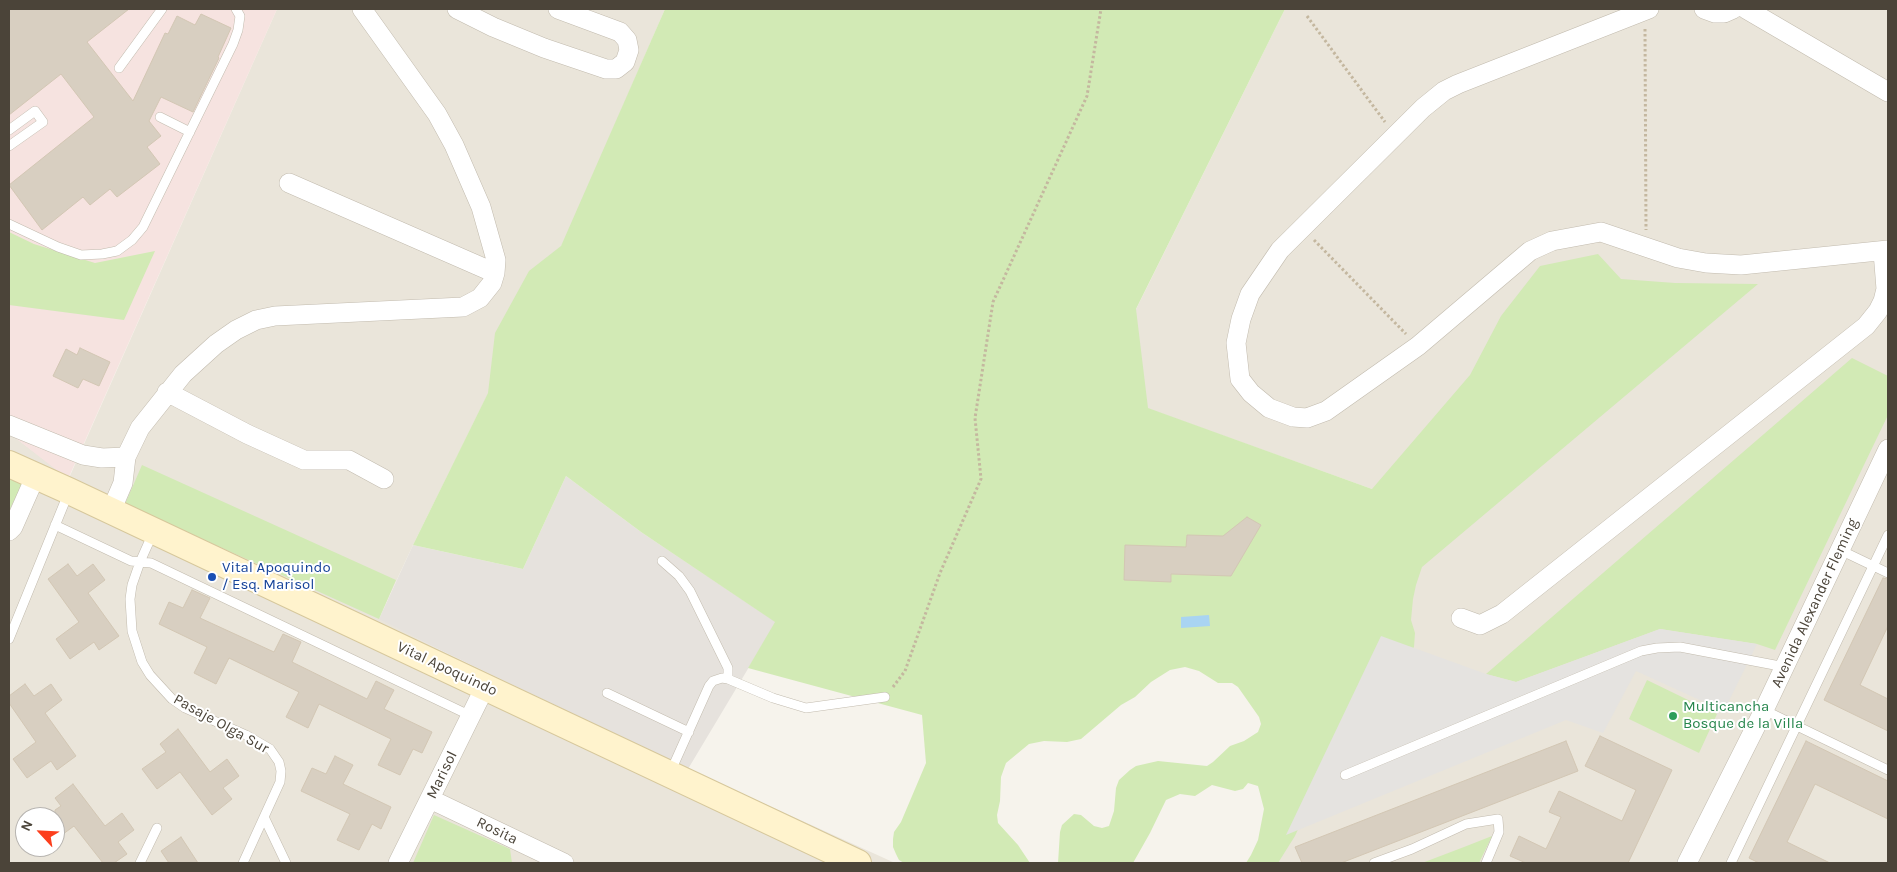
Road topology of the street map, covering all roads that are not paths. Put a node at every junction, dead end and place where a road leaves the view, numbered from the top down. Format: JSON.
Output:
{"nodes":[{"id":1,"x":162,"y":9,"type":"edge"},
{"id":2,"x":236,"y":9,"type":"edge"},
{"id":3,"x":362,"y":9,"type":"edge"},
{"id":4,"x":457,"y":9,"type":"edge"},
{"id":5,"x":558,"y":9,"type":"edge"},
{"id":6,"x":1704,"y":9,"type":"edge"},
{"id":7,"x":1733,"y":9,"type":"edge"},
{"id":8,"x":1746,"y":9,"type":"edge"},
{"id":9,"x":1647,"y":10,"type":"edge"},
{"id":10,"x":119,"y":68,"type":"dead end"},
{"id":11,"x":1888,"y":92,"type":"edge"},
{"id":12,"x":160,"y":118,"type":"dead end"},
{"id":13,"x":9,"y":130,"type":"edge"},
{"id":14,"x":190,"y":132,"type":"junction"},
{"id":15,"x":9,"y":146,"type":"edge"},
{"id":16,"x":290,"y":183,"type":"dead end"},
{"id":17,"x":9,"y":224,"type":"edge"},
{"id":18,"x":1885,"y":251,"type":"edge"},
{"id":19,"x":495,"y":273,"type":"junction"},
{"id":20,"x":167,"y":392,"type":"junction"},
{"id":21,"x":9,"y":425,"type":"edge"},
{"id":22,"x":1888,"y":448,"type":"edge"},
{"id":23,"x":9,"y":453,"type":"edge"},
{"id":24,"x":126,"y":457,"type":"junction"},
{"id":25,"x":9,"y":464,"type":"edge"},
{"id":26,"x":36,"y":475,"type":"junction"},
{"id":27,"x":384,"y":479,"type":"dead end"},
{"id":28,"x":70,"y":491,"type":"junction"},
{"id":29,"x":111,"y":511,"type":"junction"},
{"id":30,"x":55,"y":526,"type":"junction"},
{"id":31,"x":9,"y":531,"type":"edge"},
{"id":32,"x":154,"y":531,"type":"junction"},
{"id":33,"x":1888,"y":535,"type":"edge"},
{"id":34,"x":1840,"y":550,"type":"junction"},
{"id":35,"x":662,"y":560,"type":"dead end"},
{"id":36,"x":140,"y":562,"type":"junction"},
{"id":37,"x":1874,"y":566,"type":"junction"},
{"id":38,"x":1888,"y":573,"type":"edge"},
{"id":39,"x":1461,"y":618,"type":"dead end"},
{"id":40,"x":9,"y":639,"type":"edge"},
{"id":41,"x":1785,"y":667,"type":"junction"},
{"id":42,"x":728,"y":678,"type":"junction"},
{"id":43,"x":484,"y":687,"type":"junction"},
{"id":44,"x":607,"y":693,"type":"dead end"},
{"id":45,"x":885,"y":697,"type":"road end"},
{"id":46,"x":1764,"y":710,"type":"junction"},
{"id":47,"x":471,"y":716,"type":"junction"},
{"id":48,"x":1797,"y":726,"type":"junction"},
{"id":49,"x":689,"y":732,"type":"junction"},
{"id":50,"x":1888,"y":770,"type":"edge"},
{"id":51,"x":670,"y":774,"type":"junction"},
{"id":52,"x":1345,"y":775,"type":"dead end"},
{"id":53,"x":430,"y":799,"type":"junction"},
{"id":54,"x":265,"y":819,"type":"junction"},
{"id":55,"x":157,"y":828,"type":"dead end"},
{"id":56,"x":140,"y":863,"type":"edge"},
{"id":57,"x":243,"y":863,"type":"edge"},
{"id":58,"x":286,"y":863,"type":"edge"},
{"id":59,"x":398,"y":863,"type":"edge"},
{"id":60,"x":564,"y":863,"type":"edge"},
{"id":61,"x":858,"y":863,"type":"edge"},
{"id":62,"x":1374,"y":863,"type":"edge"},
{"id":63,"x":1486,"y":863,"type":"edge"},
{"id":64,"x":1689,"y":863,"type":"edge"},
{"id":65,"x":1732,"y":863,"type":"edge"}],
"edges":[{"from":1,"to":10,"type":"lane"},
{"from":2,"to":14,"type":"lane"},
{"from":3,"to":19,"type":"street"},
{"from":4,"to":5,"type":"street"},
{"from":6,"to":7,"type":"street"},
{"from":8,"to":11,"type":"street"},
{"from":9,"to":18,"type":"street"},
{"from":12,"to":14,"type":"lane"},
{"from":13,"to":15,"type":"lane"},
{"from":14,"to":17,"type":"lane"},
{"from":16,"to":19,"type":"street"},
{"from":18,"to":39,"type":"street"},
{"from":19,"to":20,"type":"street"},
{"from":20,"to":24,"type":"street"},
{"from":20,"to":27,"type":"street"},
{"from":21,"to":24,"type":"street"},
{"from":22,"to":34,"type":"street","name":"Avenida Alexander Fleming"},
{"from":23,"to":26,"type":"street","name":"Vital Apoquindo"},
{"from":24,"to":29,"type":"street"},
{"from":25,"to":26,"type":"street","name":"Vital Apoquindo"},
{"from":26,"to":28,"type":"street","name":"Vital Apoquindo"},
{"from":26,"to":31,"type":"street"},
{"from":28,"to":29,"type":"street","name":"Vital Apoquindo"},
{"from":28,"to":30,"type":"lane"},
{"from":29,"to":32,"type":"street","name":"Vital Apoquindo"},
{"from":30,"to":36,"type":"lane"},
{"from":30,"to":40,"type":"lane"},
{"from":32,"to":36,"type":"lane","name":"Pasaje Olga Sur"},
{"from":32,"to":43,"type":"street","name":"Vital Apoquindo"},
{"from":33,"to":37,"type":"lane"},
{"from":34,"to":37,"type":"lane"},
{"from":34,"to":41,"type":"street","name":"Avenida Alexander Fleming"},
{"from":35,"to":42,"type":"lane"},
{"from":36,"to":47,"type":"lane"},
{"from":36,"to":54,"type":"lane","name":"Pasaje Olga Sur"},
{"from":37,"to":38,"type":"lane"},
{"from":37,"to":48,"type":"lane"},
{"from":41,"to":46,"type":"street","name":"Avenida Alexander Fleming"},
{"from":41,"to":52,"type":"lane"},
{"from":42,"to":45,"type":"lane"},
{"from":42,"to":49,"type":"lane"},
{"from":43,"to":47,"type":"street","name":"Marisol"},
{"from":43,"to":51,"type":"street","name":"Vital Apoquindo"},
{"from":44,"to":49,"type":"lane"},
{"from":46,"to":48,"type":"lane"},
{"from":46,"to":64,"type":"street","name":"Avenida Alexander Fleming"},
{"from":47,"to":53,"type":"street","name":"Marisol"},
{"from":48,"to":50,"type":"lane"},
{"from":48,"to":65,"type":"lane"},
{"from":49,"to":51,"type":"lane"},
{"from":51,"to":61,"type":"street","name":"Vital Apoquindo"},
{"from":53,"to":59,"type":"street","name":"Marisol"},
{"from":53,"to":60,"type":"street","name":"Rosita"},
{"from":54,"to":57,"type":"lane","name":"Pasaje Olga Sur"},
{"from":54,"to":58,"type":"lane"},
{"from":55,"to":56,"type":"lane"},
{"from":62,"to":63,"type":"lane"}]}
